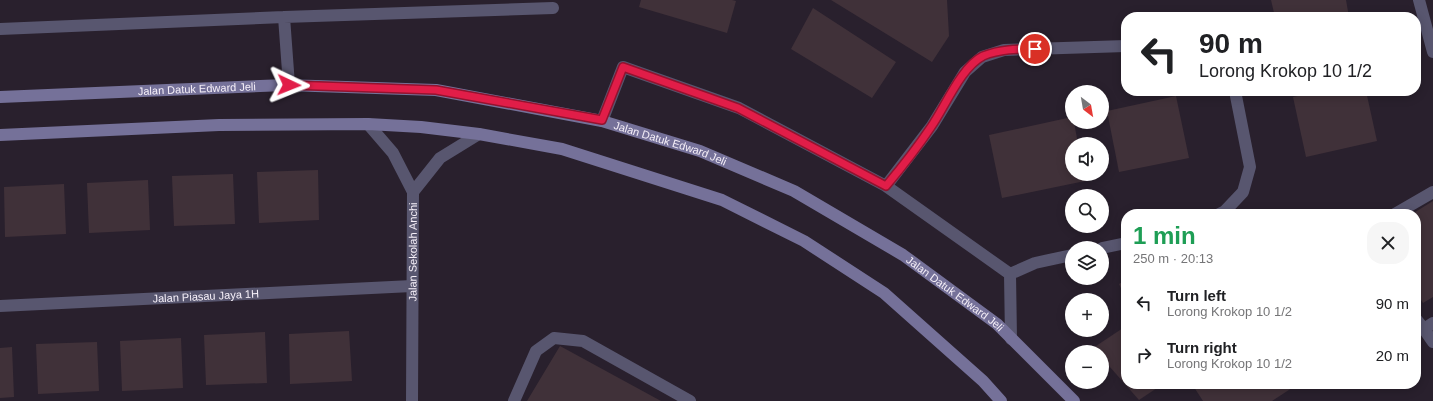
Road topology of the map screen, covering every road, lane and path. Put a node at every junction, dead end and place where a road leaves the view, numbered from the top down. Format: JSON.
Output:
{"nodes":[{"id":1,"x":1419,"y":0,"type":"edge"},
{"id":2,"x":553,"y":8,"type":"dead end"},
{"id":3,"x":284,"y":17,"type":"junction"},
{"id":4,"x":0,"y":29,"type":"edge"},
{"id":5,"x":1121,"y":46,"type":"edge"},
{"id":6,"x":1433,"y":52,"type":"edge"},
{"id":7,"x":289,"y":85,"type":"junction"},
{"id":8,"x":1236,"y":96,"type":"edge"},
{"id":9,"x":0,"y":97,"type":"edge"},
{"id":10,"x":602,"y":120,"type":"junction"},
{"id":11,"x":368,"y":124,"type":"junction"},
{"id":12,"x":479,"y":134,"type":"junction"},
{"id":13,"x":0,"y":135,"type":"edge"},
{"id":14,"x":886,"y":186,"type":"junction"},
{"id":15,"x":413,"y":192,"type":"junction"},
{"id":16,"x":1433,"y":192,"type":"edge"},
{"id":17,"x":1227,"y":209,"type":"edge"},
{"id":18,"x":1404,"y":209,"type":"edge"},
{"id":19,"x":1121,"y":244,"type":"edge"},
{"id":20,"x":1109,"y":247,"type":"edge"},
{"id":21,"x":1065,"y":257,"type":"edge"},
{"id":22,"x":1010,"y":274,"type":"junction"},
{"id":23,"x":412,"y":286,"type":"junction"},
{"id":24,"x":0,"y":306,"type":"edge"},
{"id":25,"x":1428,"y":326,"type":"edge"},
{"id":26,"x":1011,"y":339,"type":"junction"},
{"id":27,"x":1433,"y":342,"type":"edge"},
{"id":28,"x":412,"y":401,"type":"edge"},
{"id":29,"x":514,"y":401,"type":"edge"},
{"id":30,"x":690,"y":401,"type":"edge"},
{"id":31,"x":1001,"y":401,"type":"edge"},
{"id":32,"x":1074,"y":401,"type":"edge"}],
"edges":[{"from":1,"to":6,"type":"street"},
{"from":2,"to":3,"type":"street"},
{"from":3,"to":4,"type":"street"},
{"from":3,"to":7,"type":"street"},
{"from":5,"to":14,"type":"street"},
{"from":7,"to":9,"type":"street","name":"Jalan Datuk Edward Jeli"},
{"from":7,"to":10,"type":"street","name":"Jalan Datuk Edward Jeli"},
{"from":8,"to":17,"type":"street"},
{"from":10,"to":14,"type":"street"},
{"from":10,"to":26,"type":"street","name":"Jalan Datuk Edward Jeli"},
{"from":11,"to":12,"type":"street"},
{"from":11,"to":13,"type":"street"},
{"from":11,"to":15,"type":"street"},
{"from":12,"to":15,"type":"street","name":"Jalan Sekolah Anchi"},
{"from":12,"to":31,"type":"street"},
{"from":14,"to":22,"type":"street"},
{"from":15,"to":23,"type":"street","name":"Jalan Sekolah Anchi"},
{"from":16,"to":18,"type":"street"},
{"from":19,"to":20,"type":"street"},
{"from":21,"to":22,"type":"street"},
{"from":22,"to":26,"type":"street"},
{"from":23,"to":24,"type":"street","name":"Jalan Piasau Jaya 1H"},
{"from":23,"to":28,"type":"street","name":"Jalan Sekolah Anchi"},
{"from":25,"to":27,"type":"street"},
{"from":26,"to":32,"type":"street","name":"Jalan Datuk Edward Jeli"},
{"from":29,"to":30,"type":"street"}]}
